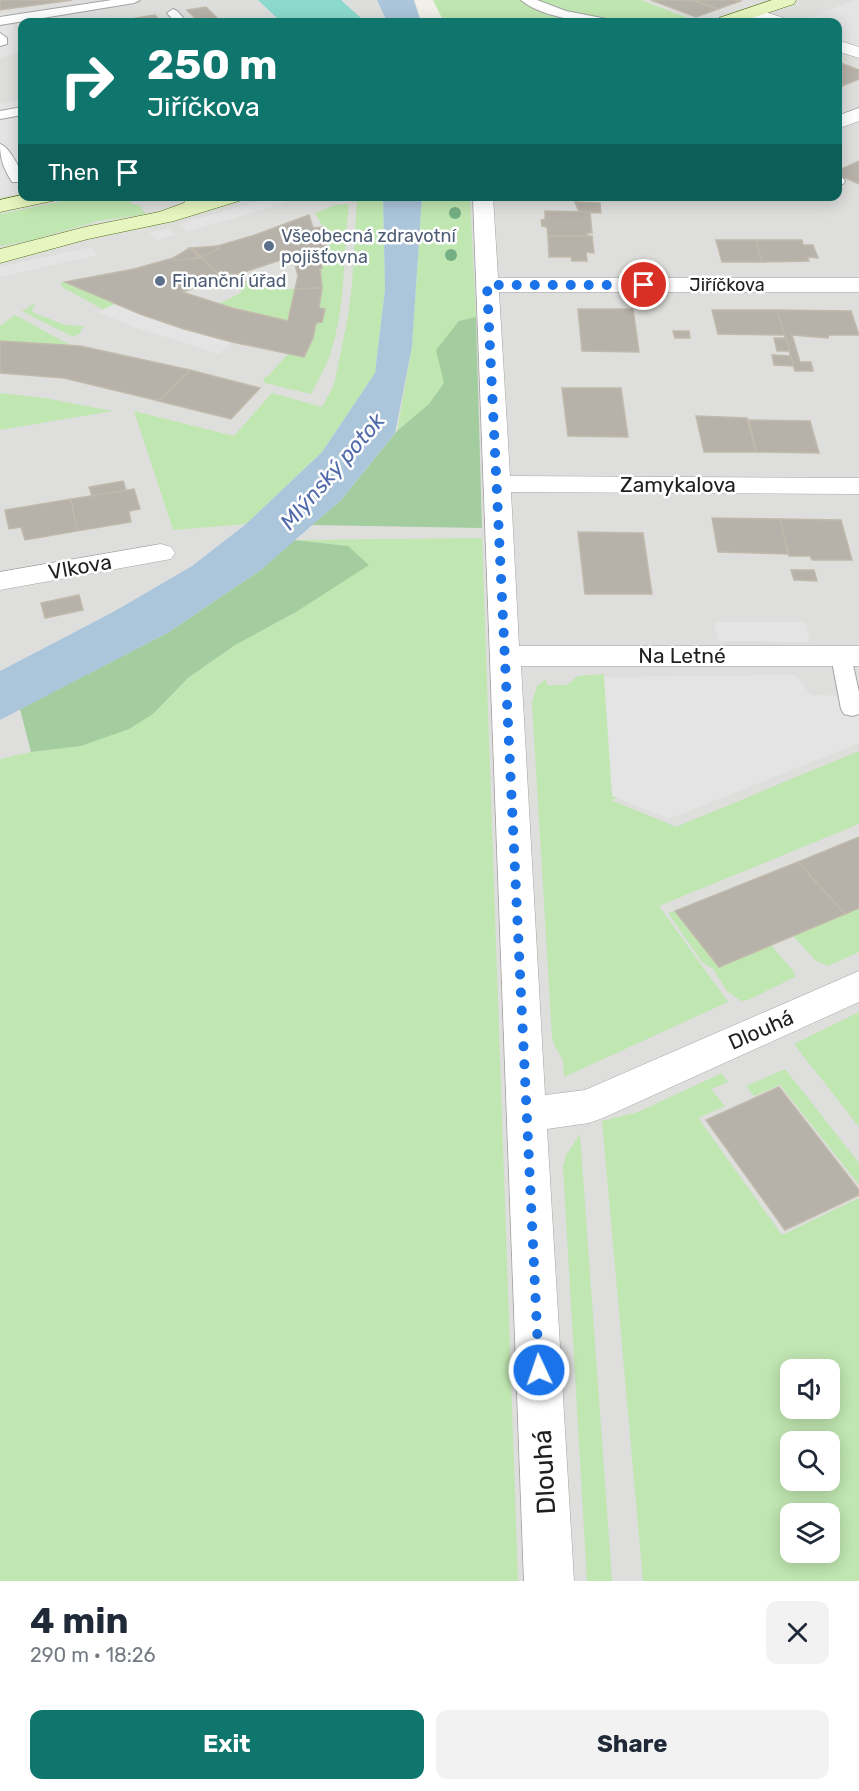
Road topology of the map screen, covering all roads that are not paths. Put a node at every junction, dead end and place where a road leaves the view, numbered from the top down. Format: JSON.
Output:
{"nodes":[{"id":1,"x":134,"y":0,"type":"edge"},
{"id":2,"x":527,"y":0,"type":"edge"},
{"id":3,"x":788,"y":0,"type":"edge"},
{"id":4,"x":753,"y":13,"type":"junction"},
{"id":5,"x":18,"y":18,"type":"edge"},
{"id":6,"x":19,"y":18,"type":"edge"},
{"id":7,"x":583,"y":18,"type":"edge"},
{"id":8,"x":737,"y":18,"type":"edge"},
{"id":9,"x":767,"y":18,"type":"edge"},
{"id":10,"x":0,"y":21,"type":"edge"},
{"id":11,"x":0,"y":37,"type":"edge"},
{"id":12,"x":0,"y":42,"type":"edge"},
{"id":13,"x":842,"y":47,"type":"edge"},
{"id":14,"x":859,"y":53,"type":"edge"},
{"id":15,"x":18,"y":112,"type":"edge"},
{"id":16,"x":859,"y":114,"type":"edge"},
{"id":17,"x":0,"y":115,"type":"edge"},
{"id":18,"x":842,"y":121,"type":"edge"},
{"id":19,"x":0,"y":148,"type":"edge"},
{"id":20,"x":18,"y":175,"type":"edge"},
{"id":21,"x":18,"y":178,"type":"edge"},
{"id":22,"x":0,"y":182,"type":"edge"},
{"id":23,"x":25,"y":201,"type":"edge"},
{"id":24,"x":483,"y":201,"type":"edge"},
{"id":25,"x":195,"y":202,"type":"edge"},
{"id":26,"x":0,"y":206,"type":"edge"},
{"id":27,"x":0,"y":256,"type":"edge"},
{"id":28,"x":487,"y":285,"type":"junction"},
{"id":29,"x":859,"y":285,"type":"edge"},
{"id":30,"x":497,"y":484,"type":"junction"},
{"id":31,"x":859,"y":486,"type":"edge"},
{"id":32,"x":161,"y":553,"type":"dead end"},
{"id":33,"x":0,"y":581,"type":"edge"},
{"id":34,"x":505,"y":656,"type":"junction"},
{"id":35,"x":850,"y":656,"type":"edge"},
{"id":36,"x":852,"y":709,"type":"dead end"},
{"id":37,"x":859,"y":987,"type":"edge"},
{"id":38,"x":527,"y":1112,"type":"junction"},
{"id":39,"x":549,"y":1581,"type":"edge"}],
"edges":[{"from":1,"to":6,"type":"lane"},
{"from":2,"to":7,"type":"lane"},
{"from":3,"to":4,"type":"main road"},
{"from":4,"to":8,"type":"main road"},
{"from":4,"to":9,"type":"street"},
{"from":5,"to":10,"type":"lane"},
{"from":11,"to":12,"type":"lane"},
{"from":13,"to":14,"type":"street"},
{"from":15,"to":17,"type":"lane"},
{"from":16,"to":18,"type":"street"},
{"from":19,"to":20,"type":"lane"},
{"from":21,"to":22,"type":"lane"},
{"from":23,"to":26,"type":"main road"},
{"from":24,"to":28,"type":"street","name":"Dlouhá"},
{"from":25,"to":27,"type":"main road"},
{"from":28,"to":29,"type":"street","name":"Jiříčkova"},
{"from":28,"to":30,"type":"street","name":"Dlouhá"},
{"from":30,"to":31,"type":"street","name":"Zamykalova"},
{"from":30,"to":34,"type":"street","name":"Dlouhá"},
{"from":32,"to":33,"type":"street","name":"Vlkova"},
{"from":34,"to":35,"type":"street","name":"Na Letné"},
{"from":34,"to":38,"type":"street","name":"Dlouhá"},
{"from":35,"to":36,"type":"lane"},
{"from":37,"to":38,"type":"street","name":"Dlouhá"},
{"from":38,"to":39,"type":"street","name":"Dlouhá"}]}
